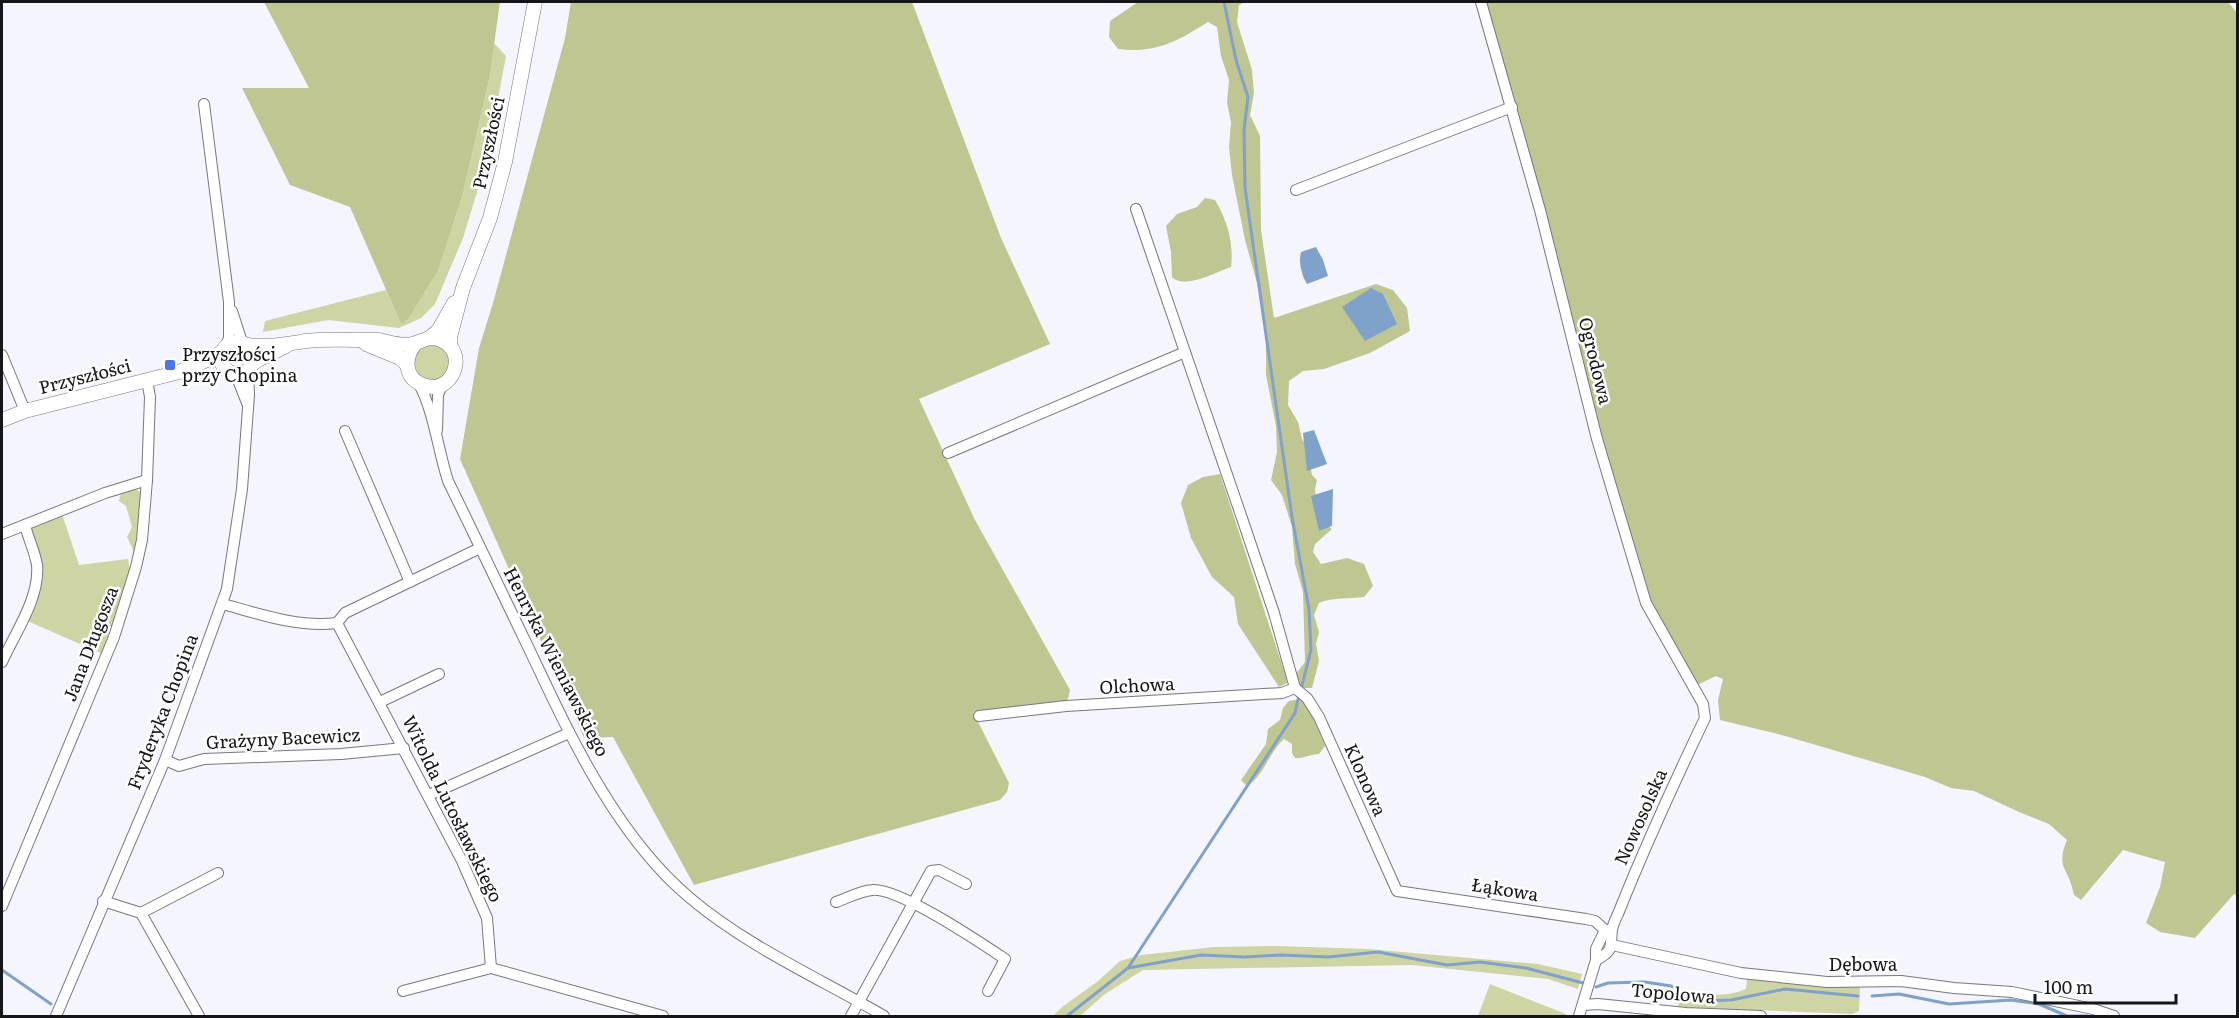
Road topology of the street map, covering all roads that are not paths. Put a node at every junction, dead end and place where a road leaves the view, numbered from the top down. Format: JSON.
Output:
{"nodes":[{"id":1,"x":535,"y":2,"type":"edge"},
{"id":2,"x":1481,"y":2,"type":"edge"},
{"id":3,"x":204,"y":104,"type":"dead end"},
{"id":4,"x":1512,"y":107,"type":"junction"},
{"id":5,"x":1296,"y":190,"type":"dead end"},
{"id":6,"x":1136,"y":209,"type":"dead end"},
{"id":7,"x":463,"y":288,"type":"junction"},
{"id":8,"x":229,"y":302,"type":"junction"},
{"id":9,"x":429,"y":338,"type":"junction"},
{"id":10,"x":353,"y":340,"type":"junction"},
{"id":11,"x":245,"y":343,"type":"junction"},
{"id":12,"x":290,"y":344,"type":"junction"},
{"id":13,"x":415,"y":344,"type":"junction"},
{"id":14,"x":450,"y":346,"type":"junction"},
{"id":15,"x":223,"y":349,"type":"junction"},
{"id":16,"x":1185,"y":352,"type":"junction"},
{"id":17,"x":2,"y":355,"type":"edge"},
{"id":18,"x":407,"y":365,"type":"junction"},
{"id":19,"x":250,"y":368,"type":"junction"},
{"id":20,"x":179,"y":372,"type":"junction"},
{"id":21,"x":229,"y":372,"type":"junction"},
{"id":22,"x":147,"y":380,"type":"junction"},
{"id":23,"x":419,"y":384,"type":"junction"},
{"id":24,"x":442,"y":386,"type":"junction"},
{"id":25,"x":248,"y":406,"type":"junction"},
{"id":26,"x":25,"y":411,"type":"junction"},
{"id":27,"x":2,"y":420,"type":"edge"},
{"id":28,"x":345,"y":431,"type":"dead end"},
{"id":29,"x":436,"y":442,"type":"junction"},
{"id":30,"x":948,"y":453,"type":"dead end"},
{"id":31,"x":147,"y":480,"type":"junction"},
{"id":32,"x":25,"y":525,"type":"junction"},
{"id":33,"x":2,"y":534,"type":"edge"},
{"id":34,"x":480,"y":548,"type":"junction"},
{"id":35,"x":410,"y":582,"type":"junction"},
{"id":36,"x":223,"y":604,"type":"junction"},
{"id":37,"x":337,"y":623,"type":"junction"},
{"id":38,"x":2,"y":662,"type":"edge"},
{"id":39,"x":439,"y":674,"type":"dead end"},
{"id":40,"x":1295,"y":688,"type":"junction"},
{"id":41,"x":380,"y":702,"type":"junction"},
{"id":42,"x":980,"y":716,"type":"dead end"},
{"id":43,"x":1705,"y":718,"type":"joint"},
{"id":44,"x":569,"y":733,"type":"junction"},
{"id":45,"x":404,"y":748,"type":"junction"},
{"id":46,"x":165,"y":760,"type":"junction"},
{"id":47,"x":429,"y":795,"type":"junction"},
{"id":48,"x":218,"y":873,"type":"dead end"},
{"id":49,"x":966,"y":884,"type":"dead end"},
{"id":50,"x":1397,"y":891,"type":"joint"},
{"id":51,"x":104,"y":901,"type":"junction"},
{"id":52,"x":837,"y":902,"type":"dead end"},
{"id":53,"x":913,"y":903,"type":"junction"},
{"id":54,"x":2,"y":906,"type":"edge"},
{"id":55,"x":141,"y":914,"type":"junction"},
{"id":56,"x":1608,"y":930,"type":"junction"},
{"id":57,"x":1612,"y":945,"type":"junction"},
{"id":58,"x":1596,"y":960,"type":"junction"},
{"id":59,"x":491,"y":968,"type":"junction"},
{"id":60,"x":403,"y":991,"type":"dead end"},
{"id":61,"x":988,"y":991,"type":"dead end"},
{"id":62,"x":859,"y":1002,"type":"junction"},
{"id":63,"x":1583,"y":1005,"type":"junction"},
{"id":64,"x":56,"y":1017,"type":"edge"},
{"id":65,"x":199,"y":1017,"type":"edge"},
{"id":66,"x":663,"y":1017,"type":"edge"},
{"id":67,"x":851,"y":1017,"type":"edge"},
{"id":68,"x":884,"y":1017,"type":"edge"},
{"id":69,"x":1579,"y":1017,"type":"edge"},
{"id":70,"x":1761,"y":1017,"type":"edge"},
{"id":71,"x":2114,"y":1017,"type":"edge"}],
"edges":[{"from":1,"to":7,"type":"street","name":"Przyszłości"},
{"from":2,"to":4,"type":"street","name":"Ogrodowa"},
{"from":3,"to":8,"type":"street"},
{"from":4,"to":5,"type":"street"},
{"from":4,"to":43,"type":"street","name":"Ogrodowa"},
{"from":6,"to":16,"type":"street"},
{"from":7,"to":9,"type":"street","name":"Przyszłości"},
{"from":7,"to":14,"type":"street","name":"Przyszłości"},
{"from":8,"to":11,"type":"street"},
{"from":8,"to":15,"type":"street"},
{"from":9,"to":13,"type":"street"},
{"from":9,"to":14,"type":"street"},
{"from":10,"to":12,"type":"street"},
{"from":10,"to":13,"type":"street"},
{"from":10,"to":18,"type":"street"},
{"from":11,"to":12,"type":"street"},
{"from":11,"to":15,"type":"street"},
{"from":11,"to":19,"type":"street"},
{"from":12,"to":19,"type":"street"},
{"from":13,"to":18,"type":"street"},
{"from":14,"to":24,"type":"street"},
{"from":15,"to":20,"type":"street","name":"Przyszłości"},
{"from":15,"to":21,"type":"street"},
{"from":16,"to":30,"type":"street"},
{"from":16,"to":40,"type":"street"},
{"from":17,"to":26,"type":"street"},
{"from":18,"to":23,"type":"street"},
{"from":19,"to":21,"type":"street"},
{"from":19,"to":25,"type":"street","name":"Fryderyka Chopina"},
{"from":20,"to":21,"type":"street","name":"Przyszłości"},
{"from":20,"to":22,"type":"street","name":"Przyszłości"},
{"from":21,"to":25,"type":"street","name":"Fryderyka Chopina"},
{"from":22,"to":26,"type":"street","name":"Przyszłości"},
{"from":22,"to":31,"type":"street","name":"Jana Długosza"},
{"from":23,"to":24,"type":"street"},
{"from":23,"to":29,"type":"street","name":"Henryka Wieniawskiego"},
{"from":24,"to":29,"type":"street","name":"Henryka Wieniawskiego"},
{"from":25,"to":36,"type":"street","name":"Fryderyka Chopina"},
{"from":26,"to":27,"type":"street","name":"Przyszłości"},
{"from":28,"to":35,"type":"street"},
{"from":29,"to":34,"type":"street","name":"Henryka Wieniawskiego"},
{"from":31,"to":32,"type":"street"},
{"from":31,"to":54,"type":"street","name":"Jana Długosza"},
{"from":32,"to":33,"type":"street"},
{"from":32,"to":38,"type":"street"},
{"from":34,"to":35,"type":"street"},
{"from":34,"to":44,"type":"street","name":"Henryka Wieniawskiego"},
{"from":35,"to":37,"type":"street"},
{"from":36,"to":37,"type":"street"},
{"from":36,"to":46,"type":"street","name":"Fryderyka Chopina"},
{"from":37,"to":41,"type":"street","name":"Witolda Lutosławskiego"},
{"from":39,"to":41,"type":"street","name":"Witolda Lutosławskiego"},
{"from":40,"to":42,"type":"street","name":"Olchowa"},
{"from":40,"to":50,"type":"street","name":"Klonowa"},
{"from":41,"to":45,"type":"street","name":"Witolda Lutosławskiego"},
{"from":43,"to":56,"type":"street","name":"Nowosolska"},
{"from":44,"to":47,"type":"street"},
{"from":44,"to":62,"type":"street","name":"Henryka Wieniawskiego"},
{"from":45,"to":46,"type":"street","name":"Grażyny Bacewicz"},
{"from":45,"to":47,"type":"street","name":"Witolda Lutosławskiego"},
{"from":46,"to":51,"type":"street","name":"Fryderyka Chopina"},
{"from":47,"to":59,"type":"street","name":"Witolda Lutosławskiego"},
{"from":48,"to":55,"type":"street"},
{"from":49,"to":53,"type":"street"},
{"from":50,"to":56,"type":"street","name":"Łąkowa"},
{"from":51,"to":55,"type":"street"},
{"from":51,"to":64,"type":"street","name":"Fryderyka Chopina"},
{"from":52,"to":53,"type":"street"},
{"from":53,"to":61,"type":"street"},
{"from":53,"to":62,"type":"street"},
{"from":55,"to":65,"type":"street"},
{"from":56,"to":57,"type":"street","name":"Nowosolska"},
{"from":56,"to":58,"type":"street","name":"Nowosolska"},
{"from":57,"to":58,"type":"street"},
{"from":57,"to":71,"type":"street","name":"Dębowa"},
{"from":58,"to":63,"type":"street","name":"Nowosolska"},
{"from":59,"to":60,"type":"street"},
{"from":59,"to":66,"type":"street"},
{"from":62,"to":67,"type":"street"},
{"from":62,"to":68,"type":"street","name":"Henryka Wieniawskiego"},
{"from":63,"to":69,"type":"street","name":"Nowosolska"},
{"from":63,"to":70,"type":"street","name":"Topolowa"}]}
